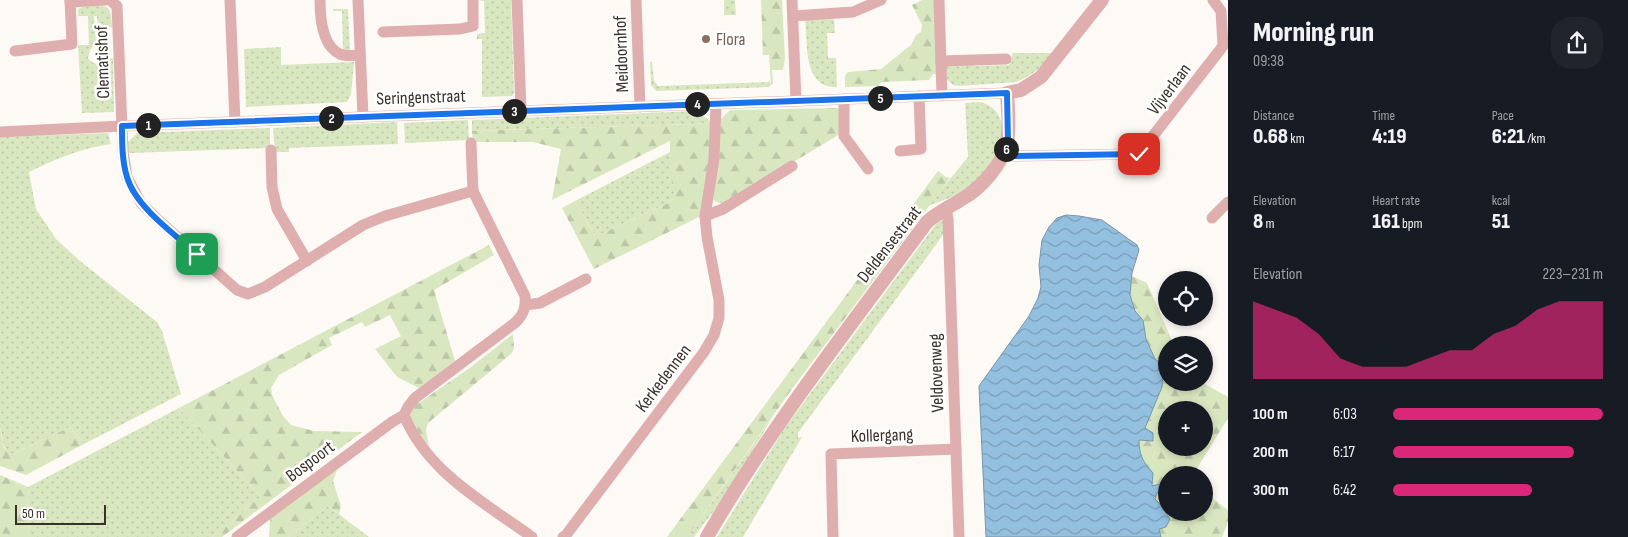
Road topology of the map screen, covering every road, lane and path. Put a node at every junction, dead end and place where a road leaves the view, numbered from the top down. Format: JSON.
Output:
{"nodes":[{"id":1,"x":105,"y":0,"type":"edge"},
{"id":2,"x":110,"y":0,"type":"edge"},
{"id":3,"x":230,"y":0,"type":"edge"},
{"id":4,"x":320,"y":0,"type":"edge"},
{"id":5,"x":358,"y":0,"type":"edge"},
{"id":6,"x":472,"y":0,"type":"edge"},
{"id":7,"x":517,"y":0,"type":"edge"},
{"id":8,"x":636,"y":0,"type":"edge"},
{"id":9,"x":792,"y":0,"type":"edge"},
{"id":10,"x":881,"y":0,"type":"edge"},
{"id":11,"x":939,"y":0,"type":"edge"},
{"id":12,"x":1102,"y":0,"type":"edge"},
{"id":13,"x":1213,"y":0,"type":"edge"},
{"id":14,"x":70,"y":1,"type":"edge"},
{"id":15,"x":793,"y":16,"type":"junction"},
{"id":16,"x":383,"y":32,"type":"dead end"},
{"id":17,"x":15,"y":51,"type":"dead end"},
{"id":18,"x":360,"y":55,"type":"junction"},
{"id":19,"x":1006,"y":59,"type":"dead end"},
{"id":20,"x":941,"y":61,"type":"junction"},
{"id":21,"x":1007,"y":93,"type":"junction"},
{"id":22,"x":919,"y":96,"type":"junction"},
{"id":23,"x":942,"y":96,"type":"junction"},
{"id":24,"x":844,"y":99,"type":"junction"},
{"id":25,"x":796,"y":101,"type":"junction"},
{"id":26,"x":716,"y":104,"type":"junction"},
{"id":27,"x":640,"y":107,"type":"junction"},
{"id":28,"x":521,"y":111,"type":"junction"},
{"id":29,"x":363,"y":117,"type":"junction"},
{"id":30,"x":235,"y":122,"type":"junction"},
{"id":31,"x":122,"y":126,"type":"junction"},
{"id":32,"x":0,"y":132,"type":"edge"},
{"id":33,"x":471,"y":143,"type":"dead end"},
{"id":34,"x":271,"y":150,"type":"dead end"},
{"id":35,"x":900,"y":151,"type":"dead end"},
{"id":36,"x":1005,"y":152,"type":"junction"},
{"id":37,"x":792,"y":166,"type":"dead end"},
{"id":38,"x":868,"y":169,"type":"dead end"},
{"id":39,"x":473,"y":191,"type":"junction"},
{"id":40,"x":1228,"y":202,"type":"edge"},
{"id":41,"x":946,"y":208,"type":"junction"},
{"id":42,"x":705,"y":216,"type":"junction"},
{"id":43,"x":1212,"y":218,"type":"dead end"},
{"id":44,"x":308,"y":261,"type":"junction"},
{"id":45,"x":586,"y":279,"type":"dead end"},
{"id":46,"x":526,"y":305,"type":"junction"},
{"id":47,"x":404,"y":416,"type":"junction"},
{"id":48,"x":956,"y":449,"type":"junction"},
{"id":49,"x":237,"y":537,"type":"edge"},
{"id":50,"x":532,"y":537,"type":"edge"},
{"id":51,"x":563,"y":537,"type":"edge"},
{"id":52,"x":707,"y":537,"type":"edge"},
{"id":53,"x":833,"y":537,"type":"edge"},
{"id":54,"x":959,"y":537,"type":"edge"}],
"edges":[{"from":1,"to":14,"type":"street","name":"Clematishof"},
{"from":2,"to":31,"type":"street","name":"Clematishof"},
{"from":3,"to":30,"type":"street"},
{"from":4,"to":18,"type":"street"},
{"from":5,"to":18,"type":"street"},
{"from":6,"to":16,"type":"street"},
{"from":7,"to":28,"type":"street"},
{"from":8,"to":27,"type":"street","name":"Meidoornhof"},
{"from":9,"to":15,"type":"street"},
{"from":10,"to":15,"type":"street"},
{"from":11,"to":20,"type":"street"},
{"from":12,"to":21,"type":"street"},
{"from":13,"to":36,"type":"street","name":"Vijverlaan"},
{"from":14,"to":17,"type":"street","name":"Clematishof"},
{"from":15,"to":25,"type":"street"},
{"from":18,"to":29,"type":"street"},
{"from":19,"to":20,"type":"street"},
{"from":20,"to":23,"type":"street"},
{"from":21,"to":23,"type":"street","name":"Seringenstraat"},
{"from":21,"to":36,"type":"street","name":"Deldensestraat"},
{"from":22,"to":23,"type":"street","name":"Seringenstraat"},
{"from":22,"to":24,"type":"street","name":"Seringenstraat"},
{"from":22,"to":35,"type":"street"},
{"from":24,"to":25,"type":"street","name":"Seringenstraat"},
{"from":24,"to":38,"type":"street"},
{"from":25,"to":26,"type":"street","name":"Seringenstraat"},
{"from":26,"to":27,"type":"street","name":"Seringenstraat"},
{"from":26,"to":42,"type":"street","name":"Kerkedennen"},
{"from":27,"to":28,"type":"street","name":"Seringenstraat"},
{"from":28,"to":29,"type":"street","name":"Seringenstraat"},
{"from":29,"to":30,"type":"street","name":"Seringenstraat"},
{"from":30,"to":31,"type":"street","name":"Seringenstraat"},
{"from":31,"to":32,"type":"street","name":"Seringenstraat"},
{"from":31,"to":44,"type":"street"},
{"from":33,"to":39,"type":"street"},
{"from":34,"to":44,"type":"street"},
{"from":36,"to":41,"type":"street","name":"Deldensestraat"},
{"from":37,"to":42,"type":"street"},
{"from":39,"to":44,"type":"street"},
{"from":39,"to":46,"type":"street"},
{"from":40,"to":43,"type":"street"},
{"from":41,"to":48,"type":"street","name":"Veldovenweg"},
{"from":41,"to":52,"type":"street","name":"Deldensestraat"},
{"from":42,"to":51,"type":"street","name":"Kerkedennen"},
{"from":45,"to":46,"type":"street"},
{"from":46,"to":47,"type":"street"},
{"from":47,"to":49,"type":"street","name":"Bospoort"},
{"from":47,"to":50,"type":"street"},
{"from":48,"to":53,"type":"street","name":"Kollergang"},
{"from":48,"to":54,"type":"street","name":"Veldovenweg"}]}
